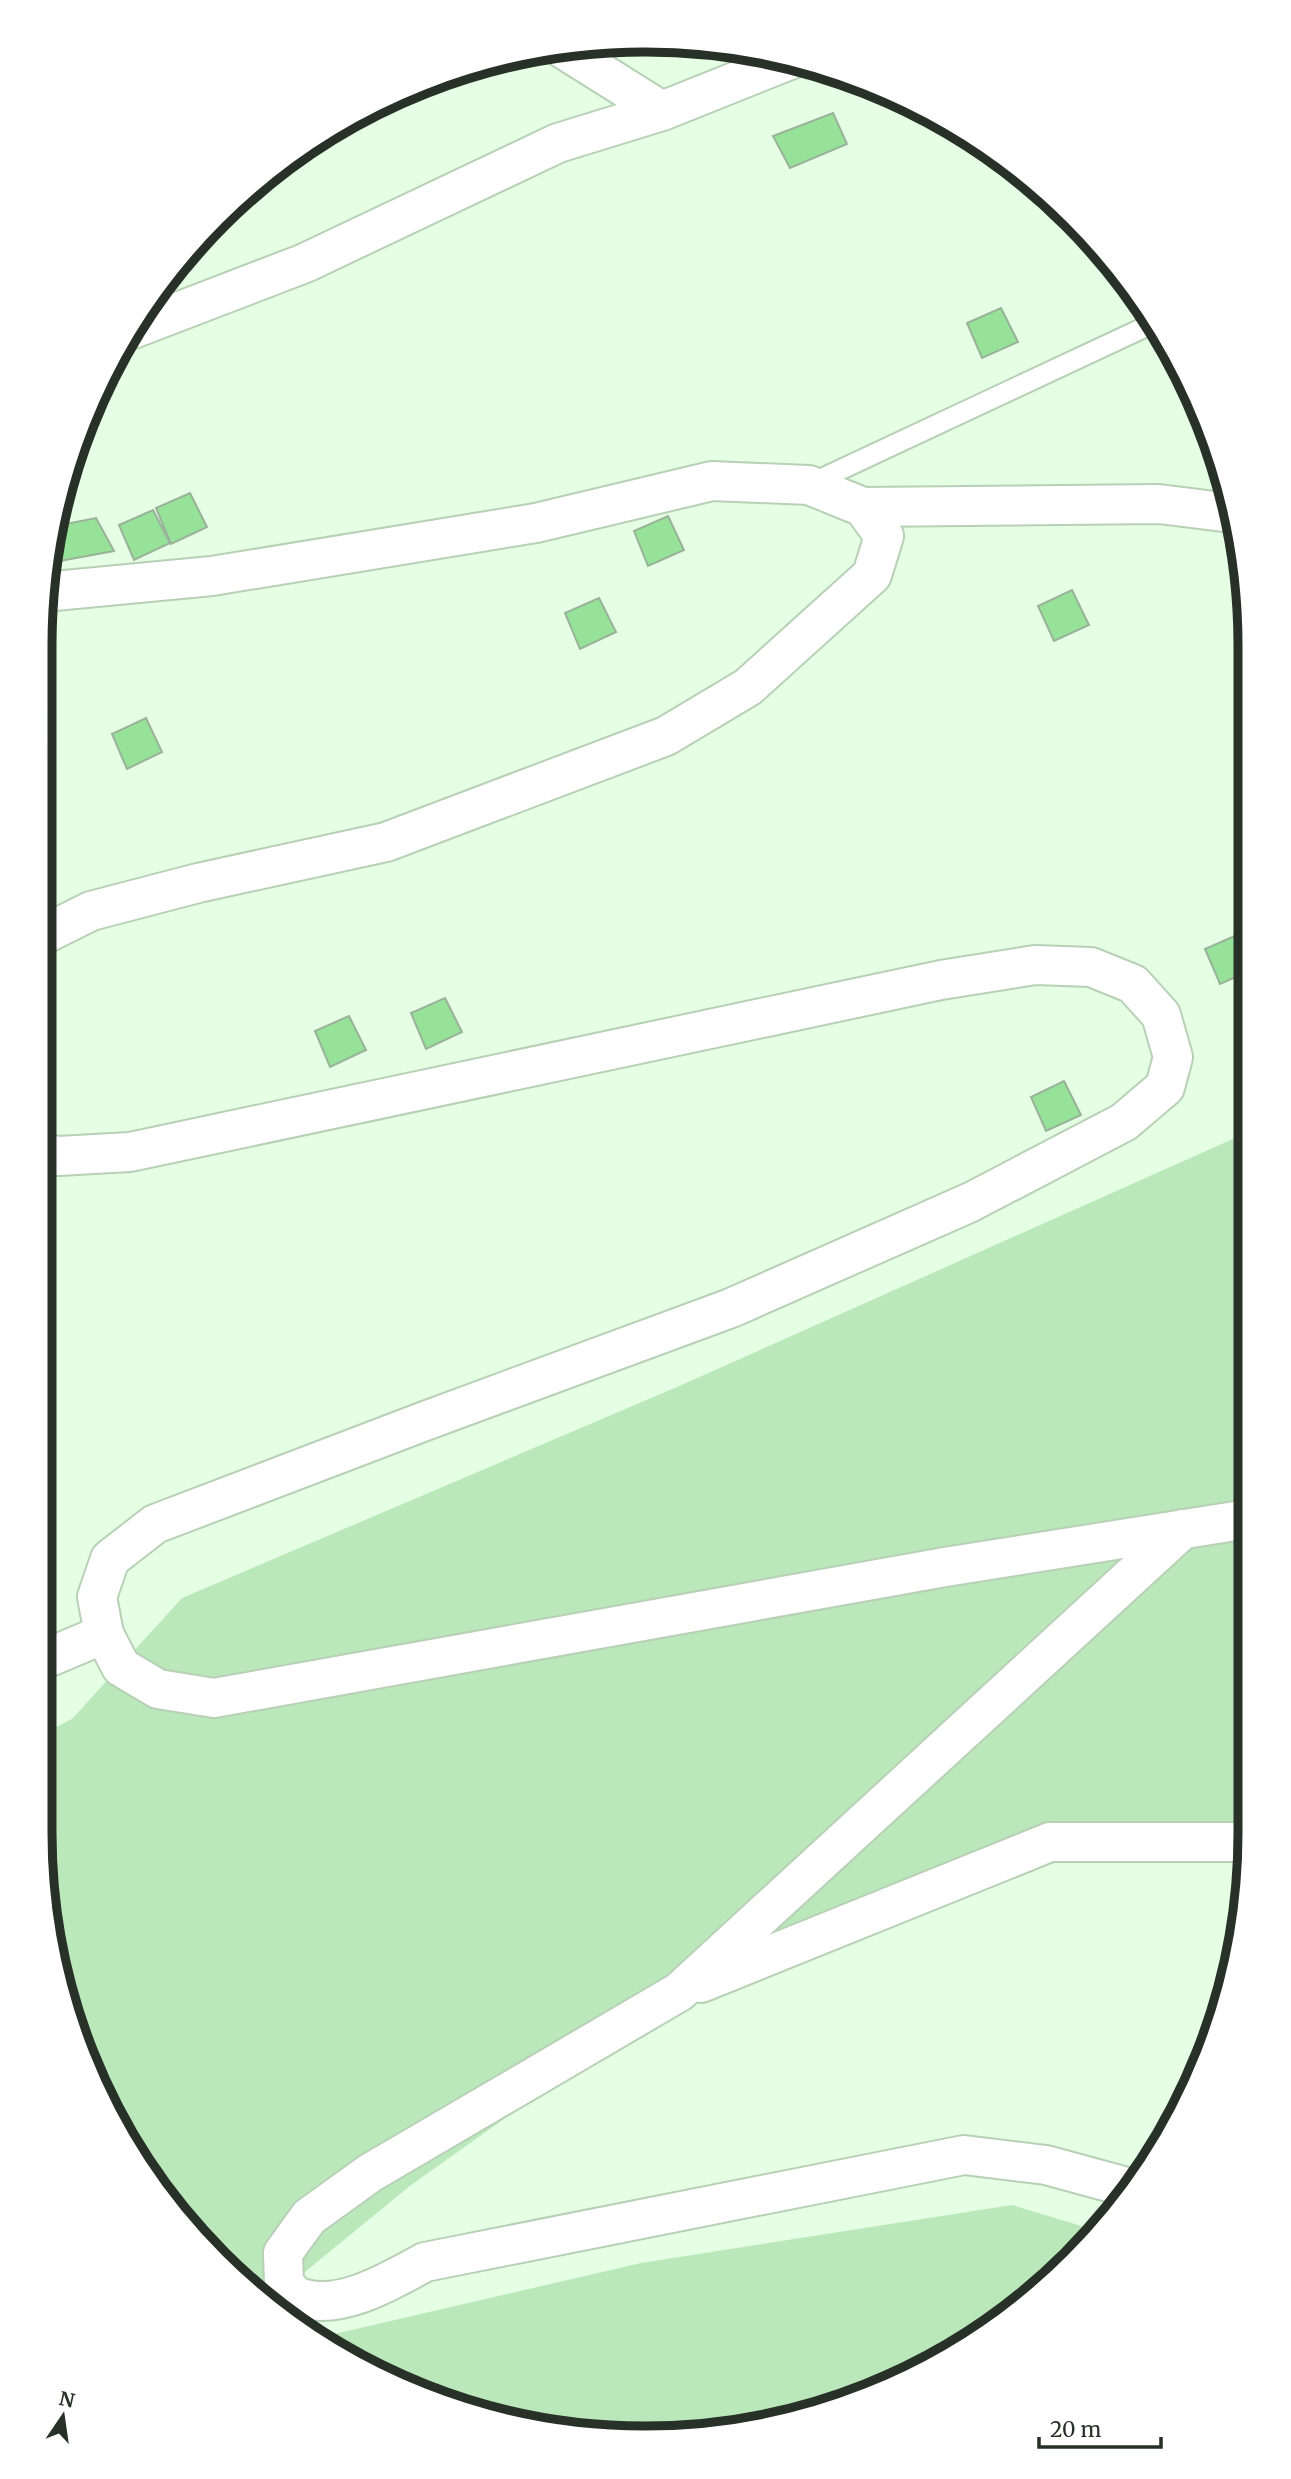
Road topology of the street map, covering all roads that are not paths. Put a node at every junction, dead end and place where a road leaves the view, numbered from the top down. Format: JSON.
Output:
{"nodes":[{"id":1,"x":576,"y":57,"type":"edge"},
{"id":2,"x":773,"y":67,"type":"edge"},
{"id":3,"x":662,"y":111,"type":"junction"},
{"id":4,"x":147,"y":323,"type":"edge"},
{"id":5,"x":1146,"y":328,"type":"edge"},
{"id":6,"x":809,"y":485,"type":"junction"},
{"id":7,"x":863,"y":507,"type":"junction"},
{"id":8,"x":1223,"y":512,"type":"edge"},
{"id":9,"x":56,"y":591,"type":"edge"},
{"id":10,"x":52,"y":930,"type":"edge"},
{"id":11,"x":52,"y":1155,"type":"edge"},
{"id":12,"x":1238,"y":1521,"type":"edge"},
{"id":13,"x":1183,"y":1529,"type":"junction"},
{"id":14,"x":104,"y":1634,"type":"junction"},
{"id":15,"x":52,"y":1656,"type":"edge"},
{"id":16,"x":1238,"y":1842,"type":"edge"},
{"id":17,"x":679,"y":1992,"type":"junction"},
{"id":18,"x":1122,"y":2186,"type":"edge"}],
"edges":[{"from":1,"to":3,"type":"street"},
{"from":2,"to":3,"type":"street"},
{"from":3,"to":4,"type":"street"},
{"from":5,"to":6,"type":"lane"},
{"from":6,"to":7,"type":"street"},
{"from":6,"to":9,"type":"street"},
{"from":7,"to":8,"type":"street"},
{"from":7,"to":10,"type":"street"},
{"from":11,"to":14,"type":"street"},
{"from":12,"to":13,"type":"street"},
{"from":13,"to":14,"type":"street"},
{"from":13,"to":17,"type":"street"},
{"from":14,"to":15,"type":"street"},
{"from":16,"to":17,"type":"street"},
{"from":17,"to":18,"type":"street"}]}
